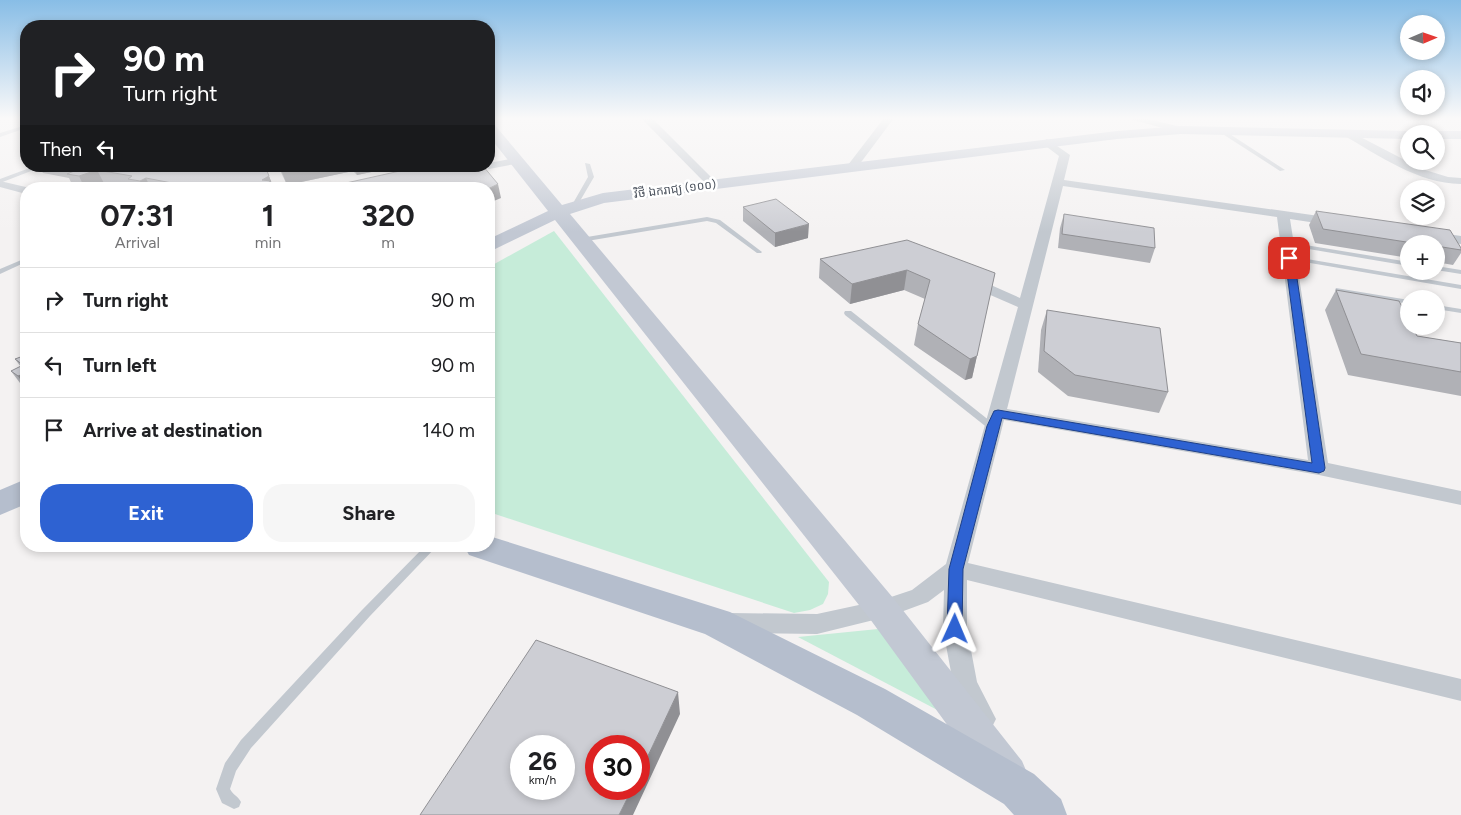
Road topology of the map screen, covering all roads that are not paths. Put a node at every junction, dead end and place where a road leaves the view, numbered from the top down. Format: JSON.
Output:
{"nodes":[{"id":1,"x":512,"y":156,"type":"edge"},
{"id":2,"x":684,"y":156,"type":"edge"},
{"id":3,"x":860,"y":156,"type":"edge"},
{"id":4,"x":938,"y":156,"type":"edge"},
{"id":5,"x":1065,"y":156,"type":"edge"},
{"id":6,"x":1260,"y":156,"type":"edge"},
{"id":7,"x":1389,"y":156,"type":"edge"},
{"id":8,"x":516,"y":161,"type":"junction"},
{"id":9,"x":587,"y":164,"type":"dead end"},
{"id":10,"x":495,"y":165,"type":"edge"},
{"id":11,"x":852,"y":167,"type":"junction"},
{"id":12,"x":1282,"y":170,"type":"dead end"},
{"id":13,"x":27,"y":172,"type":"edge"},
{"id":14,"x":1461,"y":181,"type":"edge"},
{"id":15,"x":1057,"y":182,"type":"junction"},
{"id":16,"x":0,"y":183,"type":"edge"},
{"id":17,"x":712,"y":184,"type":"junction"},
{"id":18,"x":20,"y":188,"type":"edge"},
{"id":19,"x":567,"y":209,"type":"junction"},
{"id":20,"x":1283,"y":214,"type":"junction"},
{"id":21,"x":1352,"y":224,"type":"edge"},
{"id":22,"x":1422,"y":234,"type":"edge"},
{"id":23,"x":581,"y":240,"type":"junction"},
{"id":24,"x":1461,"y":240,"type":"edge"},
{"id":25,"x":495,"y":243,"type":"edge"},
{"id":26,"x":1288,"y":251,"type":"junction"},
{"id":27,"x":759,"y":252,"type":"dead end"},
{"id":28,"x":1345,"y":254,"type":"junction"},
{"id":29,"x":20,"y":263,"type":"edge"},
{"id":30,"x":1400,"y":263,"type":"edge"},
{"id":31,"x":1352,"y":268,"type":"junction"},
{"id":32,"x":1445,"y":269,"type":"edge"},
{"id":33,"x":0,"y":272,"type":"edge"},
{"id":34,"x":1461,"y":272,"type":"edge"},
{"id":35,"x":954,"y":273,"type":"edge"},
{"id":36,"x":1461,"y":287,"type":"edge"},
{"id":37,"x":1339,"y":290,"type":"edge"},
{"id":38,"x":1400,"y":300,"type":"edge"},
{"id":39,"x":1024,"y":305,"type":"junction"},
{"id":40,"x":1445,"y":308,"type":"edge"},
{"id":41,"x":1461,"y":311,"type":"edge"},
{"id":42,"x":848,"y":313,"type":"dead end"},
{"id":43,"x":995,"y":420,"type":"junction"},
{"id":44,"x":1319,"y":468,"type":"junction"},
{"id":45,"x":20,"y":493,"type":"edge"},
{"id":46,"x":1461,"y":498,"type":"edge"},
{"id":47,"x":0,"y":504,"type":"edge"},
{"id":48,"x":495,"y":551,"type":"edge"},
{"id":49,"x":426,"y":552,"type":"edge"},
{"id":50,"x":956,"y":569,"type":"junction"},
{"id":51,"x":882,"y":609,"type":"junction"},
{"id":52,"x":717,"y":622,"type":"junction"},
{"id":53,"x":1461,"y":690,"type":"edge"},
{"id":54,"x":234,"y":802,"type":"dead end"},
{"id":55,"x":1032,"y":802,"type":"edge"}],
"edges":[{"from":1,"to":8,"type":"street"},
{"from":2,"to":17,"type":"street"},
{"from":3,"to":11,"type":"street"},
{"from":4,"to":11,"type":"street","name":"វិថី ឯករាជ្យ (១០០)"},
{"from":5,"to":15,"type":"street"},
{"from":6,"to":12,"type":"lane"},
{"from":7,"to":14,"type":"street"},
{"from":8,"to":10,"type":"street"},
{"from":8,"to":19,"type":"street"},
{"from":9,"to":19,"type":"lane"},
{"from":11,"to":17,"type":"street","name":"វិថី ឯករាជ្យ (១០០)"},
{"from":13,"to":16,"type":"lane"},
{"from":15,"to":20,"type":"street"},
{"from":15,"to":39,"type":"street"},
{"from":16,"to":18,"type":"street"},
{"from":17,"to":19,"type":"street","name":"វិថី ឯករាជ្យ (១០០)"},
{"from":19,"to":23,"type":"street"},
{"from":19,"to":25,"type":"street","name":"វិថី ឯករាជ្យ (១០០)"},
{"from":20,"to":21,"type":"street"},
{"from":20,"to":26,"type":"street"},
{"from":22,"to":24,"type":"street"},
{"from":23,"to":27,"type":"lane"},
{"from":23,"to":51,"type":"street"},
{"from":26,"to":28,"type":"lane"},
{"from":26,"to":31,"type":"lane"},
{"from":26,"to":44,"type":"street"},
{"from":28,"to":30,"type":"lane"},
{"from":28,"to":31,"type":"lane"},
{"from":29,"to":33,"type":"lane"},
{"from":31,"to":36,"type":"lane"},
{"from":32,"to":34,"type":"lane"},
{"from":35,"to":39,"type":"street"},
{"from":37,"to":38,"type":"lane"},
{"from":39,"to":43,"type":"street"},
{"from":40,"to":41,"type":"lane"},
{"from":42,"to":43,"type":"lane"},
{"from":43,"to":44,"type":"street"},
{"from":43,"to":50,"type":"street"},
{"from":44,"to":46,"type":"street"},
{"from":45,"to":47,"type":"main road"},
{"from":48,"to":52,"type":"main road"},
{"from":49,"to":54,"type":"lane"},
{"from":50,"to":51,"type":"street"},
{"from":50,"to":53,"type":"street"},
{"from":50,"to":55,"type":"street"},
{"from":51,"to":52,"type":"street"},
{"from":51,"to":55,"type":"street"},
{"from":52,"to":55,"type":"main road"}]}
